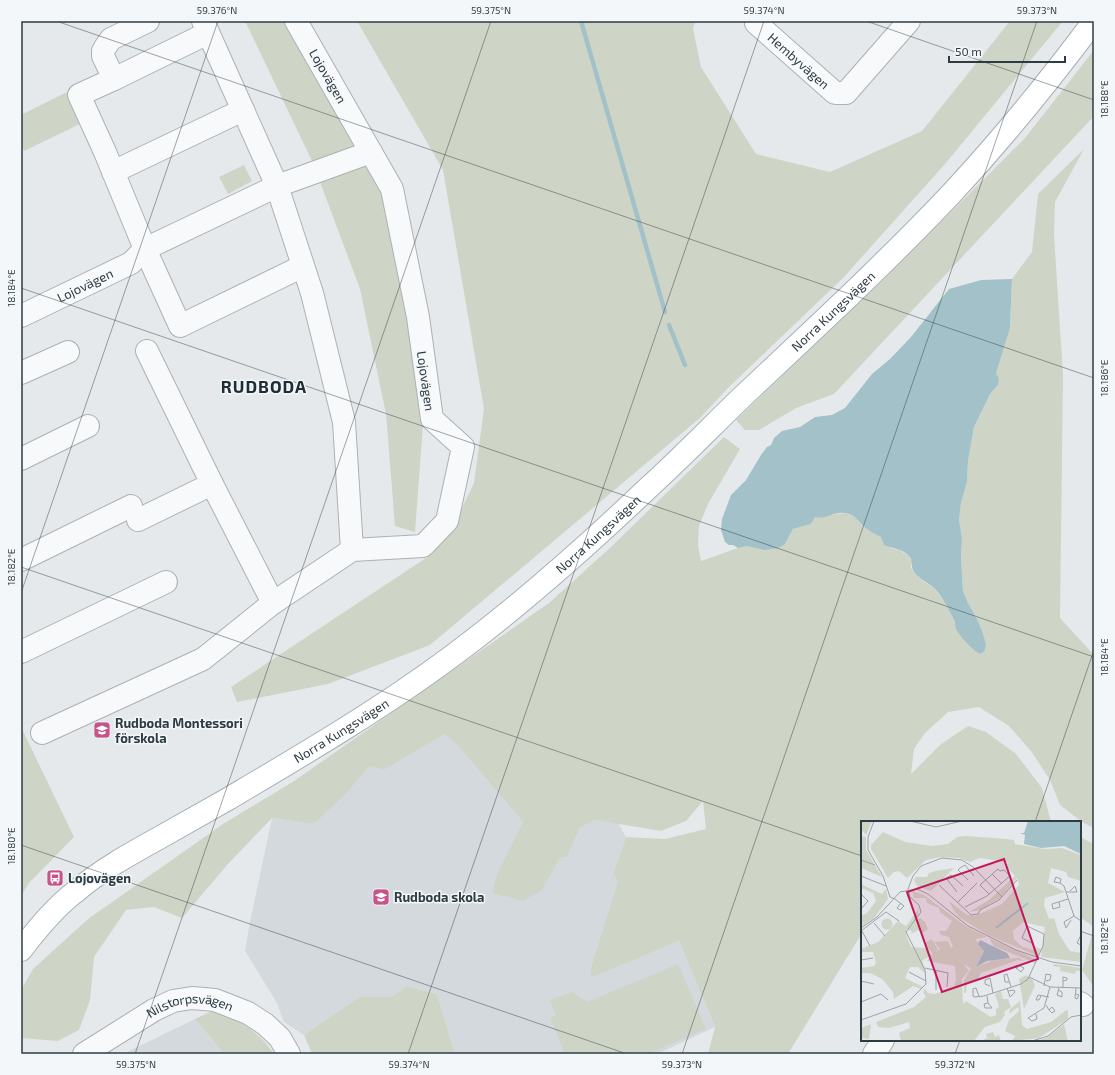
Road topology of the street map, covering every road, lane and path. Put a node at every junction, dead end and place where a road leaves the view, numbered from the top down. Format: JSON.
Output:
{"nodes":[{"id":1,"x":148,"y":21,"type":"edge"},
{"id":2,"x":296,"y":21,"type":"edge"},
{"id":3,"x":756,"y":21,"type":"edge"},
{"id":4,"x":909,"y":21,"type":"edge"},
{"id":5,"x":1094,"y":21,"type":"edge"},
{"id":6,"x":205,"y":27,"type":"edge"},
{"id":7,"x":114,"y":79,"type":"junction"},
{"id":8,"x":242,"y":110,"type":"junction"},
{"id":9,"x":371,"y":152,"type":"junction"},
{"id":10,"x":113,"y":172,"type":"junction"},
{"id":11,"x":277,"y":186,"type":"junction"},
{"id":12,"x":145,"y":249,"type":"junction"},
{"id":13,"x":303,"y":266,"type":"junction"},
{"id":14,"x":21,"y":316,"type":"edge"},
{"id":15,"x":148,"y":351,"type":"dead end"},
{"id":16,"x":68,"y":352,"type":"dead end"},
{"id":17,"x":21,"y":373,"type":"edge"},
{"id":18,"x":88,"y":426,"type":"dead end"},
{"id":19,"x":21,"y":459,"type":"edge"},
{"id":20,"x":212,"y":484,"type":"junction"},
{"id":21,"x":352,"y":550,"type":"junction"},
{"id":22,"x":21,"y":560,"type":"edge"},
{"id":23,"x":166,"y":582,"type":"dead end"},
{"id":24,"x":273,"y":603,"type":"junction"},
{"id":25,"x":21,"y":652,"type":"edge"},
{"id":26,"x":42,"y":733,"type":"dead end"},
{"id":27,"x":21,"y":950,"type":"edge"},
{"id":28,"x":882,"y":1041,"type":"edge"},
{"id":29,"x":84,"y":1054,"type":"edge"},
{"id":30,"x":289,"y":1054,"type":"edge"},
{"id":31,"x":874,"y":1054,"type":"edge"}],
"edges":[{"from":1,"to":7,"type":"street"},
{"from":2,"to":9,"type":"street","name":"Lojovägen"},
{"from":3,"to":4,"type":"street","name":"Hembyvägen"},
{"from":5,"to":27,"type":"main road","name":"Norra Kungsvägen"},
{"from":6,"to":7,"type":"street"},
{"from":6,"to":8,"type":"street"},
{"from":7,"to":10,"type":"street"},
{"from":8,"to":10,"type":"street"},
{"from":8,"to":11,"type":"street"},
{"from":9,"to":11,"type":"street","name":"Lojovägen"},
{"from":9,"to":21,"type":"street","name":"Lojovägen"},
{"from":10,"to":12,"type":"street"},
{"from":11,"to":12,"type":"street","name":"Lojovägen"},
{"from":11,"to":13,"type":"street"},
{"from":12,"to":13,"type":"street"},
{"from":12,"to":14,"type":"street","name":"Lojovägen"},
{"from":13,"to":21,"type":"street"},
{"from":15,"to":20,"type":"street"},
{"from":16,"to":17,"type":"street"},
{"from":18,"to":19,"type":"street"},
{"from":20,"to":22,"type":"street"},
{"from":20,"to":24,"type":"street"},
{"from":21,"to":24,"type":"street"},
{"from":23,"to":25,"type":"street"},
{"from":24,"to":26,"type":"street"},
{"from":28,"to":31,"type":"street"},
{"from":29,"to":30,"type":"street","name":"Nilstorpsvägen"}]}
